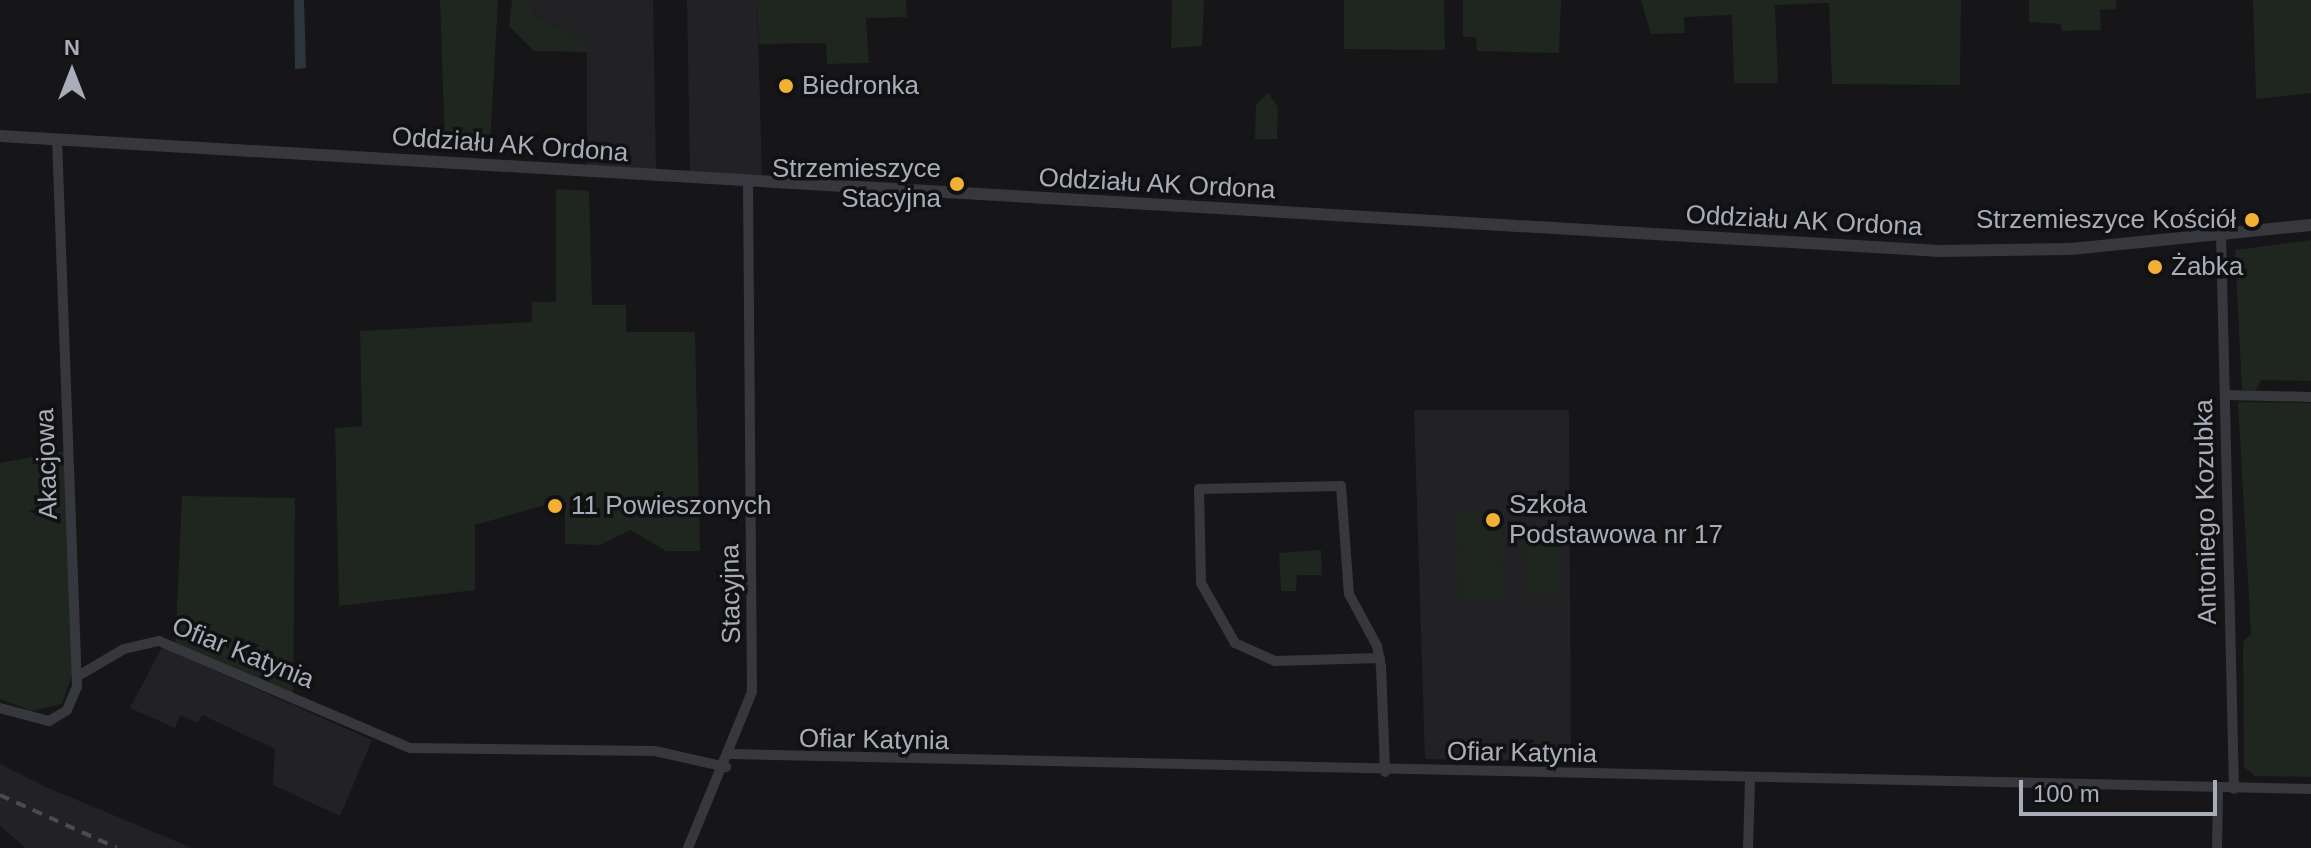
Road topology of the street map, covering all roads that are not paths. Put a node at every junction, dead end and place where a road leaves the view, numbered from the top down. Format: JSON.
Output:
{"nodes":[{"id":1,"x":0,"y":136,"type":"edge"},
{"id":2,"x":57,"y":140,"type":"junction"},
{"id":3,"x":748,"y":182,"type":"junction"},
{"id":4,"x":2311,"y":225,"type":"edge"},
{"id":5,"x":2221,"y":234,"type":"junction"},
{"id":6,"x":2226,"y":395,"type":"junction"},
{"id":7,"x":2311,"y":397,"type":"edge"},
{"id":8,"x":1380,"y":658,"type":"junction"},
{"id":9,"x":78,"y":676,"type":"junction"},
{"id":10,"x":0,"y":708,"type":"edge"},
{"id":11,"x":732,"y":754,"type":"junction"},
{"id":12,"x":726,"y":767,"type":"junction"},
{"id":13,"x":1385,"y":772,"type":"junction"},
{"id":14,"x":1750,"y":779,"type":"junction"},
{"id":15,"x":2218,"y":789,"type":"junction"},
{"id":16,"x":2234,"y":789,"type":"junction"},
{"id":17,"x":2311,"y":789,"type":"edge"},
{"id":18,"x":688,"y":848,"type":"edge"},
{"id":19,"x":1748,"y":848,"type":"edge"},
{"id":20,"x":2217,"y":848,"type":"edge"}],
"edges":[{"from":1,"to":2,"type":"street","name":"Oddziału AK Ordona"},
{"from":2,"to":3,"type":"street","name":"Oddziału AK Ordona"},
{"from":2,"to":9,"type":"street","name":"Akacjowa"},
{"from":3,"to":5,"type":"street","name":"Oddziału AK Ordona"},
{"from":3,"to":11,"type":"street","name":"Stacyjna"},
{"from":4,"to":5,"type":"street","name":"Oddziału AK Ordona"},
{"from":5,"to":6,"type":"street","name":"Antoniego Kozubka"},
{"from":6,"to":7,"type":"street"},
{"from":6,"to":16,"type":"street","name":"Antoniego Kozubka"},
{"from":8,"to":8,"type":"street"},
{"from":8,"to":13,"type":"street"},
{"from":9,"to":10,"type":"street","name":"Akacjowa"},
{"from":9,"to":12,"type":"street","name":"Ofiar Katynia"},
{"from":11,"to":12,"type":"street","name":"Stacyjna"},
{"from":11,"to":13,"type":"street","name":"Ofiar Katynia"},
{"from":12,"to":18,"type":"street","name":"Stacyjna"},
{"from":13,"to":14,"type":"street","name":"Ofiar Katynia"},
{"from":14,"to":15,"type":"street","name":"Ofiar Katynia"},
{"from":14,"to":19,"type":"street"},
{"from":15,"to":16,"type":"street","name":"Ofiar Katynia"},
{"from":15,"to":20,"type":"street"},
{"from":16,"to":17,"type":"street","name":"Ofiar Katynia"}]}
